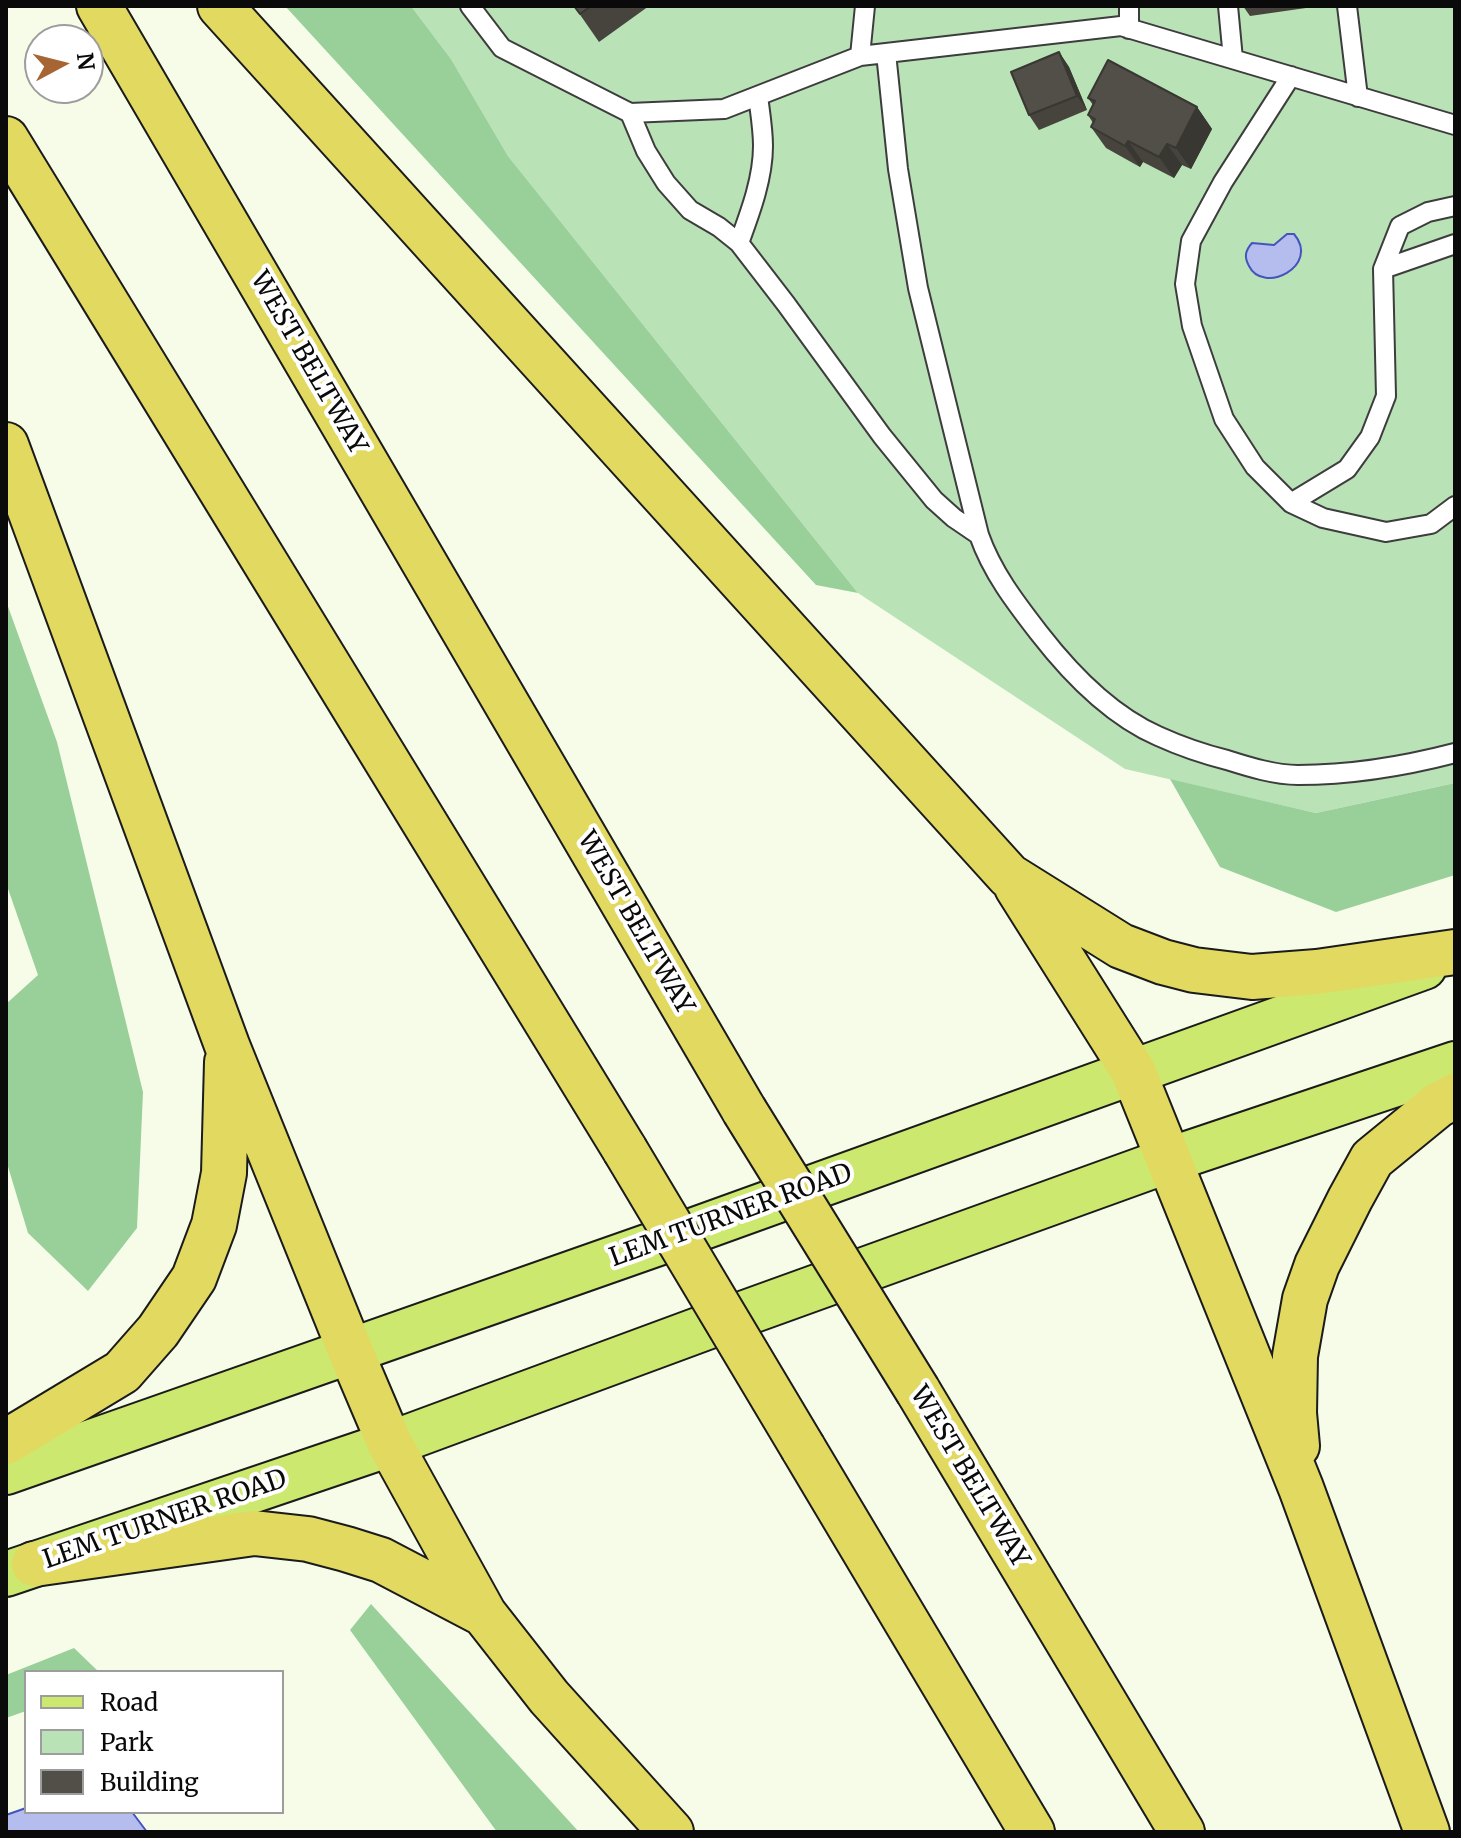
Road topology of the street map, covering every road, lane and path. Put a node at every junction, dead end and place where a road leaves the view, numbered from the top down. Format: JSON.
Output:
{"nodes":[{"id":1,"x":99,"y":6,"type":"edge"},
{"id":2,"x":220,"y":6,"type":"edge"},
{"id":3,"x":470,"y":6,"type":"edge"},
{"id":4,"x":865,"y":6,"type":"edge"},
{"id":5,"x":1129,"y":6,"type":"edge"},
{"id":6,"x":1228,"y":6,"type":"edge"},
{"id":7,"x":1347,"y":6,"type":"edge"},
{"id":8,"x":1129,"y":29,"type":"junction"},
{"id":9,"x":886,"y":53,"type":"junction"},
{"id":10,"x":860,"y":56,"type":"junction"},
{"id":11,"x":1233,"y":59,"type":"junction"},
{"id":12,"x":1291,"y":76,"type":"junction"},
{"id":13,"x":758,"y":96,"type":"junction"},
{"id":14,"x":1358,"y":97,"type":"junction"},
{"id":15,"x":630,"y":113,"type":"junction"},
{"id":16,"x":1455,"y":125,"type":"edge"},
{"id":17,"x":6,"y":139,"type":"edge"},
{"id":18,"x":1455,"y":206,"type":"edge"},
{"id":19,"x":739,"y":243,"type":"junction"},
{"id":20,"x":1455,"y":244,"type":"edge"},
{"id":21,"x":1383,"y":269,"type":"junction"},
{"id":22,"x":6,"y":445,"type":"edge"},
{"id":23,"x":1291,"y":503,"type":"junction"},
{"id":24,"x":1455,"y":506,"type":"edge"},
{"id":25,"x":979,"y":535,"type":"junction"},
{"id":26,"x":1455,"y":753,"type":"edge"},
{"id":27,"x":1009,"y":876,"type":"junction"},
{"id":28,"x":1455,"y":954,"type":"edge"},
{"id":29,"x":228,"y":1048,"type":"junction"},
{"id":30,"x":1455,"y":1064,"type":"edge"},
{"id":31,"x":1133,"y":1071,"type":"junction"},
{"id":32,"x":1455,"y":1096,"type":"edge"},
{"id":33,"x":1169,"y":1160,"type":"junction"},
{"id":34,"x":350,"y":1350,"type":"junction"},
{"id":35,"x":6,"y":1442,"type":"edge"},
{"id":36,"x":390,"y":1444,"type":"junction"},
{"id":37,"x":6,"y":1472,"type":"edge"},
{"id":38,"x":1301,"y":1488,"type":"junction"},
{"id":39,"x":20,"y":1569,"type":"edge"},
{"id":40,"x":484,"y":1614,"type":"junction"},
{"id":41,"x":671,"y":1832,"type":"edge"},
{"id":42,"x":1032,"y":1832,"type":"edge"},
{"id":43,"x":1182,"y":1832,"type":"edge"},
{"id":44,"x":1427,"y":1832,"type":"edge"}],
"edges":[{"from":1,"to":43,"type":"highway","name":"WEST BELTWAY","bridge":true},
{"from":2,"to":27,"type":"highway"},
{"from":3,"to":15,"type":"lane"},
{"from":4,"to":10,"type":"lane"},
{"from":5,"to":8,"type":"lane"},
{"from":6,"to":11,"type":"lane"},
{"from":7,"to":14,"type":"lane"},
{"from":8,"to":9,"type":"lane"},
{"from":8,"to":11,"type":"lane"},
{"from":9,"to":10,"type":"lane"},
{"from":9,"to":25,"type":"lane"},
{"from":10,"to":13,"type":"lane"},
{"from":11,"to":12,"type":"lane"},
{"from":12,"to":14,"type":"lane"},
{"from":12,"to":23,"type":"lane"},
{"from":13,"to":15,"type":"lane"},
{"from":13,"to":19,"type":"lane"},
{"from":14,"to":16,"type":"lane"},
{"from":15,"to":19,"type":"lane"},
{"from":17,"to":42,"type":"highway","bridge":true},
{"from":18,"to":21,"type":"lane"},
{"from":19,"to":25,"type":"lane"},
{"from":20,"to":21,"type":"lane"},
{"from":21,"to":23,"type":"lane"},
{"from":22,"to":29,"type":"highway"},
{"from":23,"to":24,"type":"lane"},
{"from":25,"to":26,"type":"lane"},
{"from":27,"to":28,"type":"highway"},
{"from":27,"to":31,"type":"highway"},
{"from":28,"to":31,"type":"main road","name":"LEM TURNER ROAD"},
{"from":29,"to":34,"type":"highway"},
{"from":29,"to":35,"type":"highway"},
{"from":30,"to":33,"type":"main road","name":"LEM TURNER ROAD"},
{"from":31,"to":33,"type":"highway"},
{"from":31,"to":34,"type":"main road","name":"LEM TURNER ROAD"},
{"from":32,"to":38,"type":"highway"},
{"from":33,"to":36,"type":"main road","name":"LEM TURNER ROAD"},
{"from":33,"to":38,"type":"highway"},
{"from":34,"to":36,"type":"highway"},
{"from":34,"to":37,"type":"main road","name":"LEM TURNER ROAD"},
{"from":36,"to":39,"type":"main road","name":"LEM TURNER ROAD"},
{"from":36,"to":40,"type":"highway"},
{"from":38,"to":44,"type":"highway"},
{"from":39,"to":40,"type":"highway"},
{"from":40,"to":41,"type":"highway"}]}
